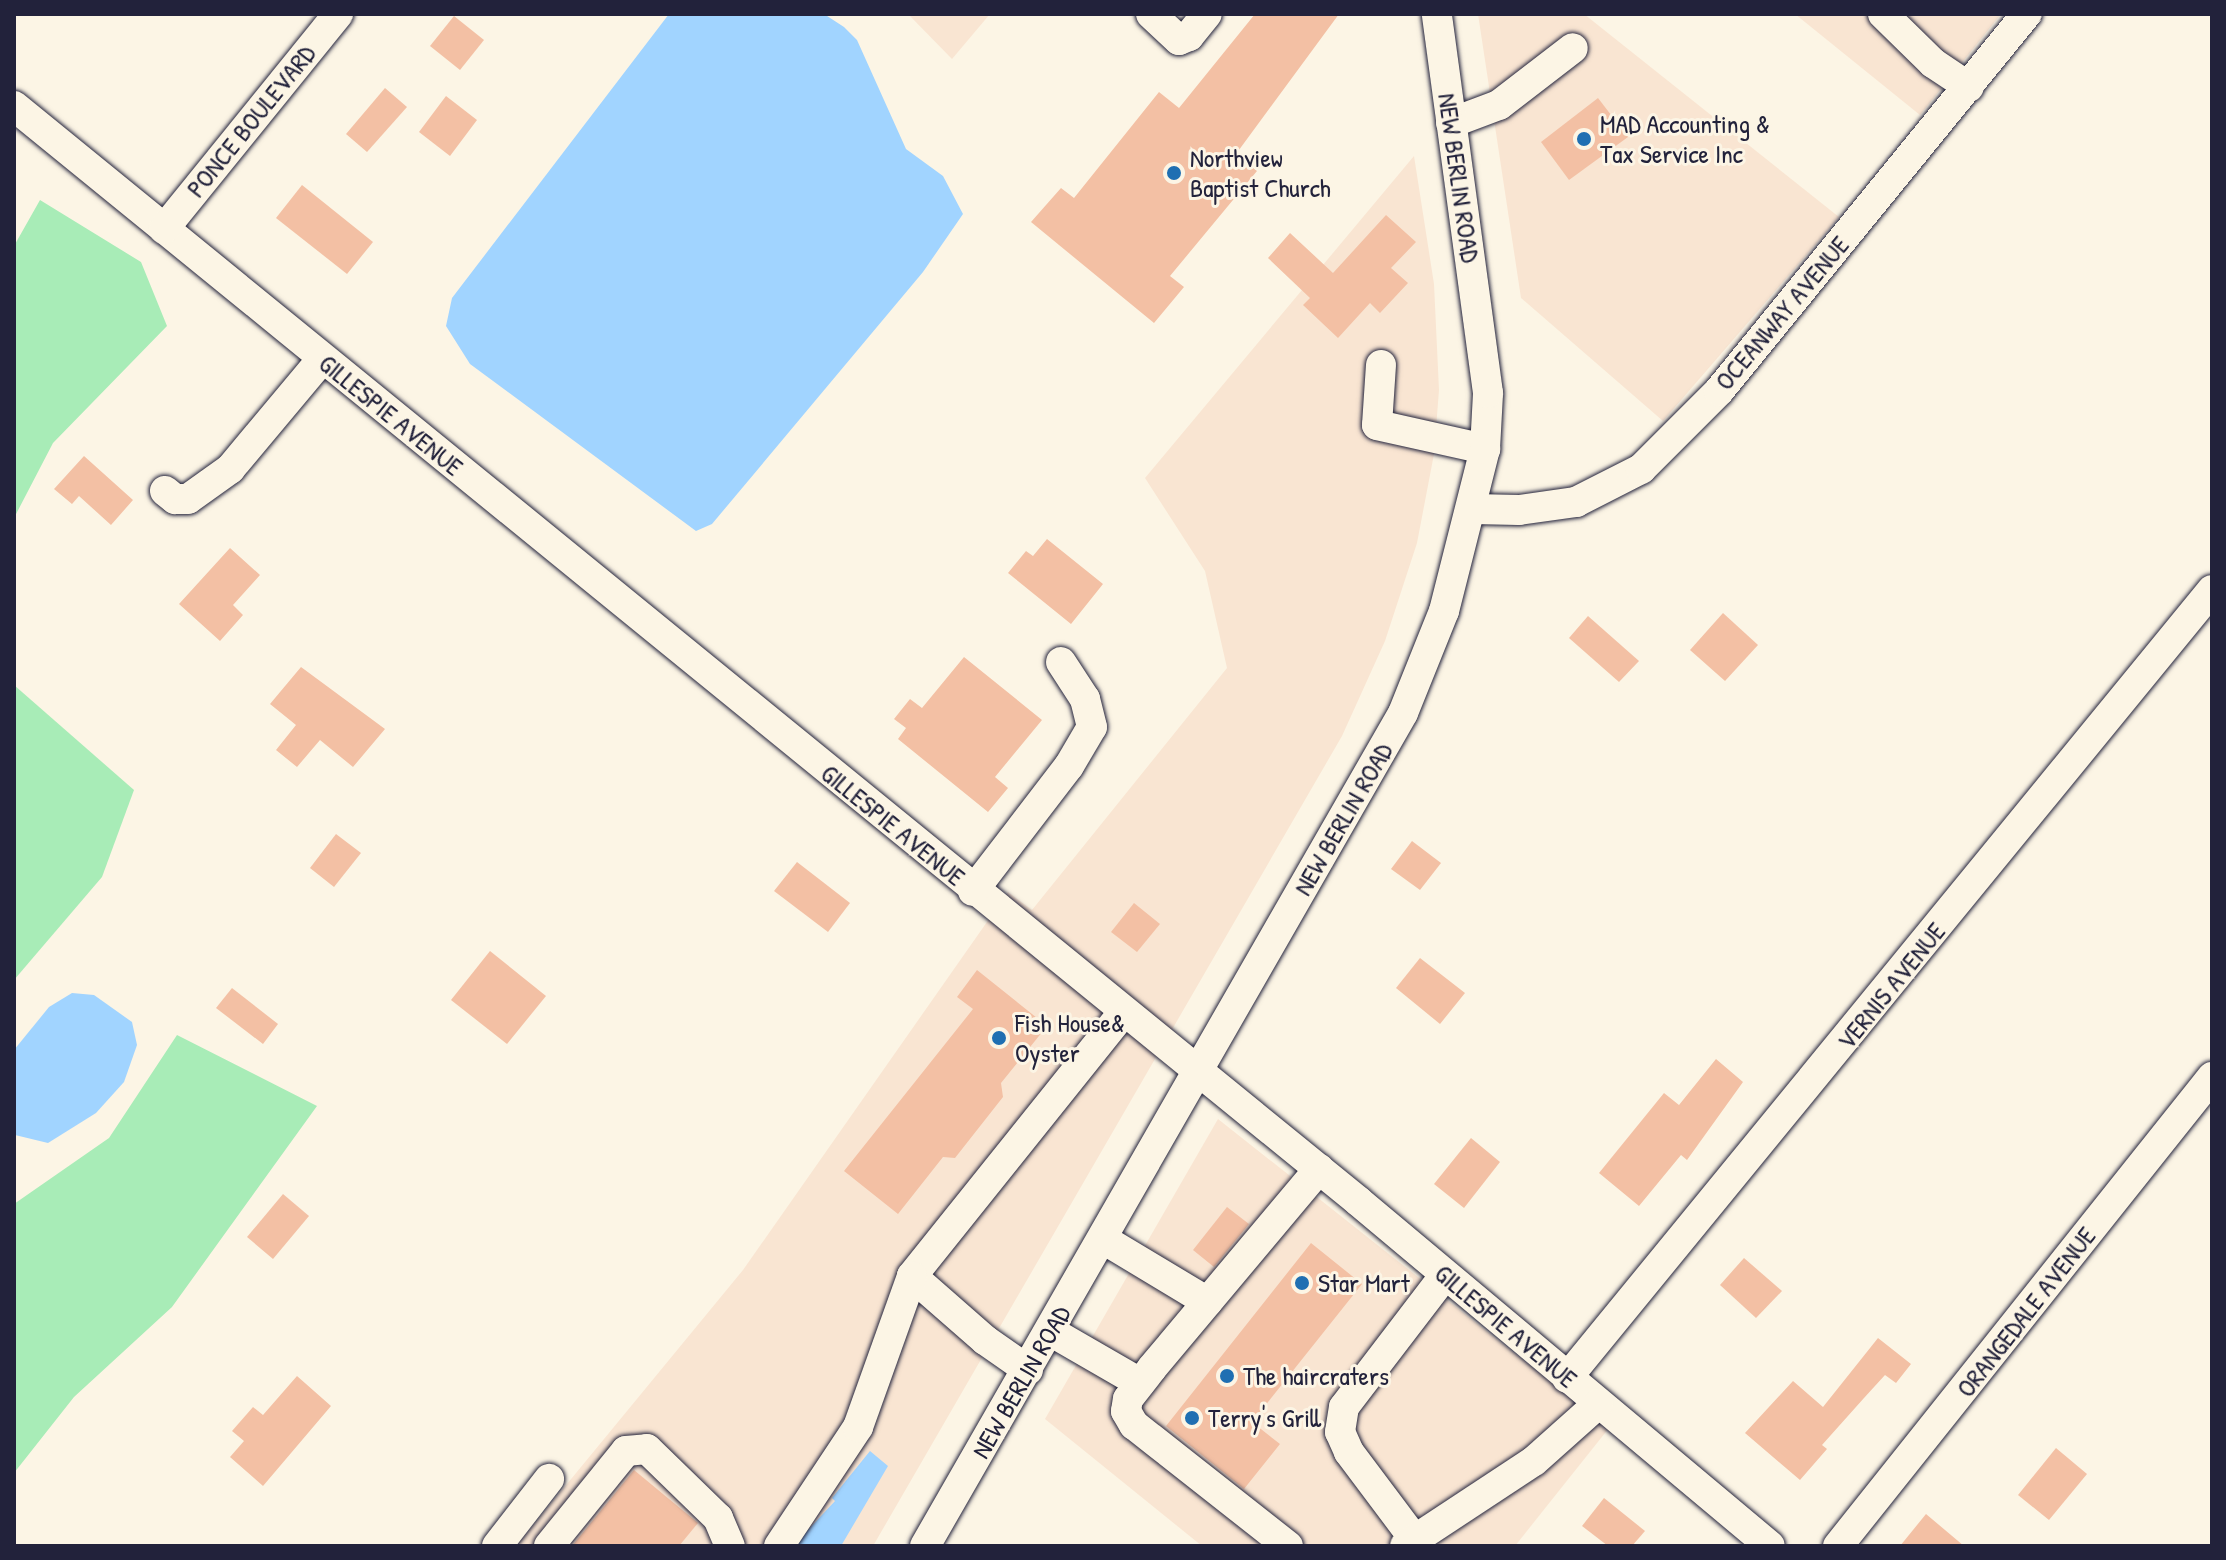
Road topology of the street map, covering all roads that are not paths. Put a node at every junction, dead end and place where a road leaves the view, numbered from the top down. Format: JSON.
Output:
{"nodes":[{"id":1,"x":338,"y":14,"type":"edge"},
{"id":2,"x":1151,"y":14,"type":"edge"},
{"id":3,"x":1207,"y":14,"type":"edge"},
{"id":4,"x":1437,"y":14,"type":"edge"},
{"id":5,"x":1883,"y":14,"type":"edge"},
{"id":6,"x":2027,"y":14,"type":"edge"},
{"id":7,"x":1573,"y":48,"type":"dead end"},
{"id":8,"x":1969,"y":87,"type":"junction"},
{"id":9,"x":14,"y":106,"type":"edge"},
{"id":10,"x":1451,"y":123,"type":"junction"},
{"id":11,"x":164,"y":229,"type":"junction"},
{"id":12,"x":322,"y":359,"type":"junction"},
{"id":13,"x":1381,"y":365,"type":"dead end"},
{"id":14,"x":1485,"y":449,"type":"junction"},
{"id":15,"x":165,"y":491,"type":"dead end"},
{"id":16,"x":1473,"y":509,"type":"junction"},
{"id":17,"x":2212,"y":590,"type":"edge"},
{"id":18,"x":1061,"y":662,"type":"dead end"},
{"id":19,"x":973,"y":891,"type":"junction"},
{"id":20,"x":1122,"y":1014,"type":"junction"},
{"id":21,"x":1197,"y":1075,"type":"junction"},
{"id":22,"x":2212,"y":1077,"type":"edge"},
{"id":23,"x":1319,"y":1169,"type":"junction"},
{"id":24,"x":1103,"y":1239,"type":"junction"},
{"id":25,"x":1445,"y":1275,"type":"junction"},
{"id":26,"x":912,"y":1276,"type":"junction"},
{"id":27,"x":1208,"y":1302,"type":"junction"},
{"id":28,"x":1050,"y":1331,"type":"junction"},
{"id":29,"x":1028,"y":1370,"type":"junction"},
{"id":30,"x":1567,"y":1378,"type":"junction"},
{"id":31,"x":1140,"y":1383,"type":"junction"},
{"id":32,"x":1598,"y":1404,"type":"junction"},
{"id":33,"x":549,"y":1479,"type":"dead end"},
{"id":34,"x":1410,"y":1543,"type":"edge"},
{"id":35,"x":497,"y":1546,"type":"edge"},
{"id":36,"x":549,"y":1546,"type":"edge"},
{"id":37,"x":730,"y":1546,"type":"edge"},
{"id":38,"x":779,"y":1546,"type":"edge"},
{"id":39,"x":925,"y":1546,"type":"edge"},
{"id":40,"x":1288,"y":1546,"type":"edge"},
{"id":41,"x":1770,"y":1546,"type":"edge"},
{"id":42,"x":1838,"y":1546,"type":"edge"}],
"edges":[{"from":1,"to":11,"type":"street","name":"PONCE BOULEVARD"},
{"from":2,"to":3,"type":"street"},
{"from":4,"to":10,"type":"street","name":"NEW BERLIN ROAD"},
{"from":5,"to":8,"type":"street"},
{"from":6,"to":8,"type":"street","name":"OCEANWAY AVENUE"},
{"from":7,"to":10,"type":"street"},
{"from":8,"to":16,"type":"street","name":"OCEANWAY AVENUE"},
{"from":9,"to":11,"type":"street","name":"GILLESPIE AVENUE"},
{"from":10,"to":14,"type":"street","name":"NEW BERLIN ROAD"},
{"from":11,"to":12,"type":"street","name":"GILLESPIE AVENUE"},
{"from":12,"to":15,"type":"street"},
{"from":12,"to":19,"type":"street","name":"GILLESPIE AVENUE"},
{"from":13,"to":14,"type":"street"},
{"from":14,"to":16,"type":"street","name":"NEW BERLIN ROAD"},
{"from":16,"to":21,"type":"street","name":"NEW BERLIN ROAD"},
{"from":17,"to":30,"type":"street","name":"VERNIS AVENUE"},
{"from":18,"to":19,"type":"street"},
{"from":19,"to":20,"type":"street","name":"GILLESPIE AVENUE"},
{"from":20,"to":21,"type":"street","name":"GILLESPIE AVENUE"},
{"from":20,"to":26,"type":"street"},
{"from":21,"to":23,"type":"street","name":"GILLESPIE AVENUE"},
{"from":21,"to":24,"type":"street","name":"NEW BERLIN ROAD"},
{"from":22,"to":42,"type":"street","name":"ORANGEDALE AVENUE"},
{"from":23,"to":25,"type":"street","name":"GILLESPIE AVENUE"},
{"from":23,"to":27,"type":"street"},
{"from":24,"to":27,"type":"street"},
{"from":24,"to":28,"type":"street","name":"NEW BERLIN ROAD"},
{"from":25,"to":30,"type":"street","name":"GILLESPIE AVENUE"},
{"from":25,"to":34,"type":"street"},
{"from":26,"to":29,"type":"street"},
{"from":26,"to":38,"type":"street"},
{"from":27,"to":31,"type":"street"},
{"from":28,"to":29,"type":"street","name":"NEW BERLIN ROAD"},
{"from":28,"to":31,"type":"street"},
{"from":29,"to":39,"type":"street","name":"NEW BERLIN ROAD"},
{"from":30,"to":32,"type":"street","name":"GILLESPIE AVENUE"},
{"from":31,"to":40,"type":"street"},
{"from":32,"to":34,"type":"street"},
{"from":32,"to":41,"type":"street","name":"GILLESPIE AVENUE"},
{"from":33,"to":35,"type":"street"},
{"from":36,"to":37,"type":"street"}]}
